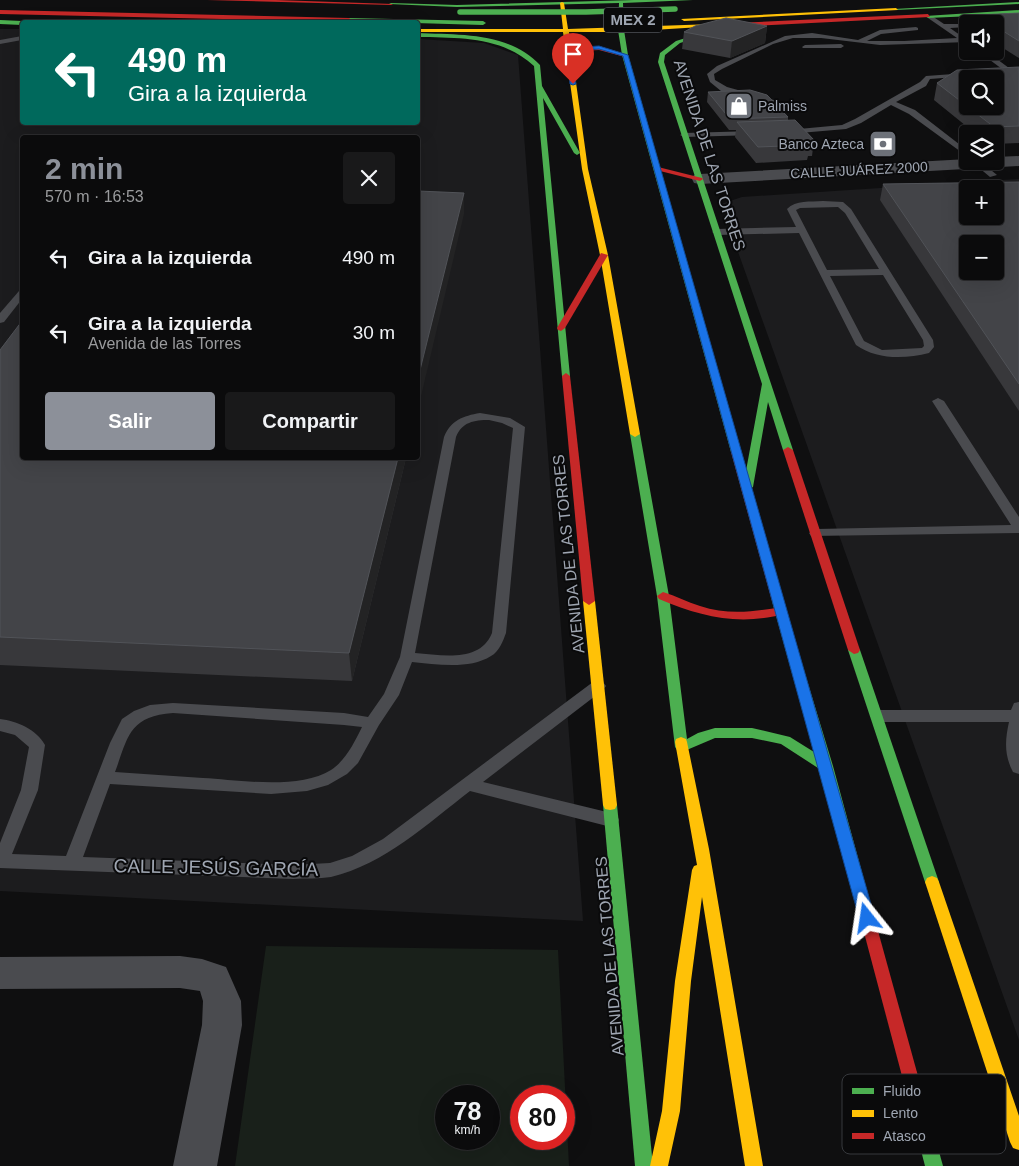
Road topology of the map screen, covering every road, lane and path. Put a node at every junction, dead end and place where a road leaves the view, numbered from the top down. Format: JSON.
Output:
{"nodes":[{"id":1,"x":209,"y":0,"type":"edge"},
{"id":2,"x":686,"y":0,"type":"edge"},
{"id":3,"x":691,"y":0,"type":"edge"},
{"id":4,"x":877,"y":0,"type":"edge"},
{"id":5,"x":622,"y":1,"type":"edge"},
{"id":6,"x":562,"y":2,"type":"edge"},
{"id":7,"x":494,"y":3,"type":"edge"},
{"id":8,"x":1019,"y":3,"type":"edge"},
{"id":9,"x":0,"y":4,"type":"edge"},
{"id":10,"x":458,"y":9,"type":"junction"},
{"id":11,"x":0,"y":12,"type":"edge"},
{"id":12,"x":1016,"y":16,"type":"edge"},
{"id":13,"x":930,"y":17,"type":"junction"},
{"id":14,"x":351,"y":20,"type":"edge"},
{"id":15,"x":0,"y":22,"type":"edge"},
{"id":16,"x":420,"y":22,"type":"edge"},
{"id":17,"x":20,"y":23,"type":"edge"},
{"id":18,"x":685,"y":23,"type":"junction"},
{"id":19,"x":959,"y":25,"type":"edge"},
{"id":20,"x":739,"y":26,"type":"junction"},
{"id":21,"x":943,"y":26,"type":"junction"},
{"id":22,"x":916,"y":29,"type":"dead end"},
{"id":23,"x":621,"y":30,"type":"junction"},
{"id":24,"x":508,"y":32,"type":"junction"},
{"id":25,"x":566,"y":32,"type":"junction"},
{"id":26,"x":420,"y":33,"type":"edge"},
{"id":27,"x":420,"y":33,"type":"edge"},
{"id":28,"x":959,"y":37,"type":"edge"},
{"id":29,"x":20,"y":38,"type":"edge"},
{"id":30,"x":959,"y":41,"type":"edge"},
{"id":31,"x":0,"y":42,"type":"edge"},
{"id":32,"x":859,"y":42,"type":"junction"},
{"id":33,"x":841,"y":46,"type":"dead end"},
{"id":34,"x":805,"y":47,"type":"dead end"},
{"id":35,"x":568,"y":50,"type":"junction"},
{"id":36,"x":625,"y":55,"type":"junction"},
{"id":37,"x":994,"y":60,"type":"edge"},
{"id":38,"x":540,"y":87,"type":"junction"},
{"id":39,"x":890,"y":103,"type":"junction"},
{"id":40,"x":778,"y":104,"type":"edge"},
{"id":41,"x":783,"y":132,"type":"edge"},
{"id":42,"x":765,"y":133,"type":"edge"},
{"id":43,"x":684,"y":135,"type":"junction"},
{"id":44,"x":959,"y":149,"type":"edge"},
{"id":45,"x":959,"y":161,"type":"edge"},
{"id":46,"x":1004,"y":161,"type":"edge"},
{"id":47,"x":1019,"y":161,"type":"edge"},
{"id":48,"x":585,"y":169,"type":"junction"},
{"id":49,"x":658,"y":169,"type":"junction"},
{"id":50,"x":986,"y":170,"type":"edge"},
{"id":51,"x":1019,"y":174,"type":"edge"},
{"id":52,"x":993,"y":175,"type":"junction"},
{"id":53,"x":700,"y":179,"type":"junction"},
{"id":54,"x":706,"y":198,"type":"junction"},
{"id":55,"x":801,"y":230,"type":"junction"},
{"id":56,"x":717,"y":232,"type":"junction"},
{"id":57,"x":604,"y":255,"type":"junction"},
{"id":58,"x":886,"y":272,"type":"junction"},
{"id":59,"x":824,"y":273,"type":"junction"},
{"id":60,"x":20,"y":295,"type":"edge"},
{"id":61,"x":0,"y":320,"type":"edge"},
{"id":62,"x":561,"y":328,"type":"junction"},
{"id":63,"x":766,"y":385,"type":"junction"},
{"id":64,"x":938,"y":400,"type":"dead end"},
{"id":65,"x":747,"y":493,"type":"junction"},
{"id":66,"x":1019,"y":528,"type":"edge"},
{"id":67,"x":816,"y":533,"type":"junction"},
{"id":68,"x":663,"y":596,"type":"junction"},
{"id":69,"x":781,"y":611,"type":"junction"},
{"id":70,"x":406,"y":657,"type":"junction"},
{"id":71,"x":599,"y":685,"type":"junction"},
{"id":72,"x":1019,"y":713,"type":"edge"},
{"id":73,"x":878,"y":716,"type":"junction"},
{"id":74,"x":372,"y":724,"type":"junction"},
{"id":75,"x":0,"y":725,"type":"edge"},
{"id":76,"x":682,"y":747,"type":"junction"},
{"id":77,"x":826,"y":766,"type":"junction"},
{"id":78,"x":1019,"y":768,"type":"edge"},
{"id":79,"x":105,"y":778,"type":"junction"},
{"id":80,"x":466,"y":784,"type":"junction"},
{"id":81,"x":612,"y":820,"type":"junction"},
{"id":82,"x":702,"y":849,"type":"junction"},
{"id":83,"x":0,"y":861,"type":"edge"},
{"id":84,"x":72,"y":864,"type":"junction"},
{"id":85,"x":0,"y":973,"type":"edge"},
{"id":86,"x":909,"y":1074,"type":"edge"},
{"id":87,"x":996,"y":1074,"type":"edge"},
{"id":88,"x":1006,"y":1103,"type":"edge"},
{"id":89,"x":1019,"y":1142,"type":"edge"},
{"id":90,"x":195,"y":1166,"type":"edge"},
{"id":91,"x":644,"y":1166,"type":"edge"},
{"id":92,"x":659,"y":1166,"type":"edge"},
{"id":93,"x":754,"y":1166,"type":"edge"}],
"edges":[{"from":1,"to":10,"type":"main road"},
{"from":2,"to":3,"type":"main road"},
{"from":2,"to":5,"type":"main road"},
{"from":2,"to":18,"type":"main road"},
{"from":4,"to":10,"type":"main road","number":"MEX 2","bridge":true},
{"from":5,"to":6,"type":"main road"},
{"from":5,"to":23,"type":"main road"},
{"from":6,"to":7,"type":"main road"},
{"from":6,"to":25,"type":"main road"},
{"from":7,"to":10,"type":"main road"},
{"from":7,"to":24,"type":"main road"},
{"from":8,"to":18,"type":"main road","number":"MEX 2"},
{"from":9,"to":10,"type":"main road","number":"MEX 2"},
{"from":11,"to":14,"type":"main road","number":"MEX 2"},
{"from":12,"to":13,"type":"main road"},
{"from":13,"to":20,"type":"main road"},
{"from":13,"to":21,"type":"lane"},
{"from":15,"to":17,"type":"main road"},
{"from":16,"to":18,"type":"main road","number":"MEX 2"},
{"from":18,"to":20,"type":"main road"},
{"from":18,"to":23,"type":"main road"},
{"from":19,"to":21,"type":"lane"},
{"from":20,"to":43,"type":"main road","name":"AVENIDA DE LAS TORRES"},
{"from":21,"to":28,"type":"lane"},
{"from":22,"to":32,"type":"lane"},
{"from":23,"to":25,"type":"main road"},
{"from":23,"to":36,"type":"main road"},
{"from":24,"to":25,"type":"main road"},
{"from":24,"to":26,"type":"main road"},
{"from":25,"to":35,"type":"main road"},
{"from":27,"to":38,"type":"main road","name":"AVENIDA DE LAS TORRES"},
{"from":29,"to":31,"type":"lane"},
{"from":30,"to":32,"type":"lane"},
{"from":32,"to":40,"type":"lane"},
{"from":33,"to":34,"type":"lane"},
{"from":35,"to":36,"type":"main road"},
{"from":35,"to":48,"type":"main road"},
{"from":36,"to":49,"type":"main road"},
{"from":37,"to":39,"type":"lane"},
{"from":38,"to":48,"type":"main road"},
{"from":38,"to":62,"type":"main road","name":"AVENIDA DE LAS TORRES"},
{"from":39,"to":41,"type":"lane"},
{"from":39,"to":44,"type":"lane"},
{"from":42,"to":43,"type":"lane"},
{"from":43,"to":53,"type":"main road","name":"AVENIDA DE LAS TORRES"},
{"from":45,"to":53,"type":"street","name":"CALLE JUÁREZ 2000"},
{"from":46,"to":47,"type":"street","name":"CALLE JUÁREZ 2000"},
{"from":48,"to":57,"type":"main road"},
{"from":49,"to":53,"type":"main road"},
{"from":49,"to":65,"type":"main road"},
{"from":50,"to":52,"type":"lane"},
{"from":51,"to":52,"type":"street","name":"CALLE JUÁREZ 2000"},
{"from":52,"to":54,"type":"street","name":"CALLE JUÁREZ 2000"},
{"from":53,"to":54,"type":"main road","name":"AVENIDA DE LAS TORRES"},
{"from":54,"to":56,"type":"main road","name":"AVENIDA DE LAS TORRES"},
{"from":55,"to":56,"type":"lane"},
{"from":55,"to":58,"type":"lane"},
{"from":55,"to":59,"type":"lane"},
{"from":56,"to":63,"type":"main road","name":"AVENIDA DE LAS TORRES"},
{"from":57,"to":62,"type":"main road"},
{"from":57,"to":68,"type":"main road"},
{"from":58,"to":59,"type":"lane"},
{"from":58,"to":59,"type":"lane"},
{"from":60,"to":61,"type":"lane"},
{"from":62,"to":71,"type":"main road","name":"AVENIDA DE LAS TORRES"},
{"from":63,"to":65,"type":"main road"},
{"from":63,"to":67,"type":"main road","name":"AVENIDA DE LAS TORRES"},
{"from":64,"to":66,"type":"lane"},
{"from":65,"to":69,"type":"main road"},
{"from":66,"to":67,"type":"lane"},
{"from":67,"to":73,"type":"main road","name":"AVENIDA DE LAS TORRES"},
{"from":68,"to":69,"type":"main road"},
{"from":68,"to":76,"type":"main road"},
{"from":69,"to":77,"type":"main road"},
{"from":70,"to":70,"type":"lane"},
{"from":70,"to":74,"type":"lane"},
{"from":71,"to":80,"type":"lane","name":"CALLE JESÚS GARCÍA"},
{"from":71,"to":81,"type":"main road","name":"AVENIDA DE LAS TORRES"},
{"from":72,"to":73,"type":"lane"},
{"from":72,"to":78,"type":"lane"},
{"from":73,"to":87,"type":"main road","name":"AVENIDA DE LAS TORRES"},
{"from":74,"to":79,"type":"lane"},
{"from":74,"to":79,"type":"lane"},
{"from":75,"to":83,"type":"lane"},
{"from":76,"to":77,"type":"main road"},
{"from":76,"to":82,"type":"main road"},
{"from":77,"to":86,"type":"main road"},
{"from":79,"to":84,"type":"lane"},
{"from":80,"to":81,"type":"lane"},
{"from":80,"to":84,"type":"lane","name":"CALLE JESÚS GARCÍA"},
{"from":81,"to":91,"type":"main road","name":"AVENIDA DE LAS TORRES"},
{"from":82,"to":92,"type":"main road"},
{"from":82,"to":93,"type":"main road"},
{"from":83,"to":84,"type":"lane","name":"CALLE JESÚS GARCÍA"},
{"from":85,"to":90,"type":"street"},
{"from":88,"to":89,"type":"main road","name":"AVENIDA DE LAS TORRES"}]}
